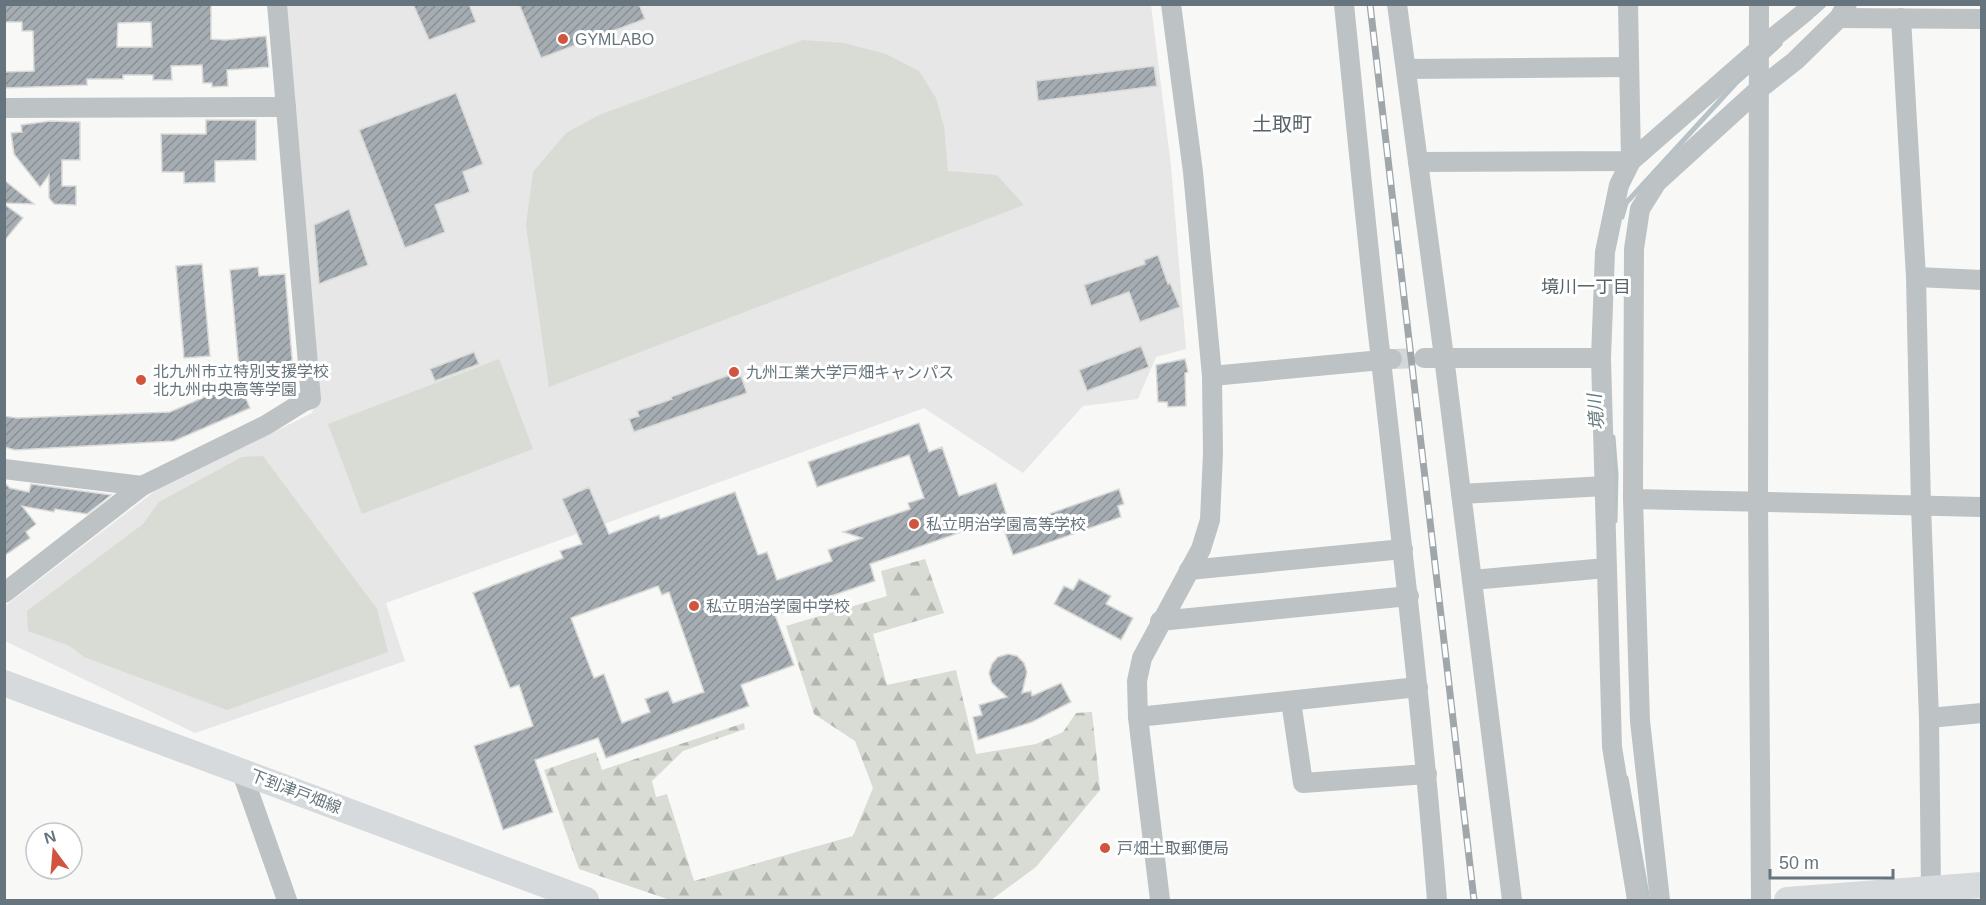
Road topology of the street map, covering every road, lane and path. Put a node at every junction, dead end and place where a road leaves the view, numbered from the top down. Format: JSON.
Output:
{"nodes":[{"id":1,"x":277,"y":4,"type":"edge"},
{"id":2,"x":1172,"y":4,"type":"edge"},
{"id":3,"x":1344,"y":4,"type":"edge"},
{"id":4,"x":1397,"y":4,"type":"edge"},
{"id":5,"x":1628,"y":4,"type":"edge"},
{"id":6,"x":1759,"y":4,"type":"edge"},
{"id":7,"x":1811,"y":4,"type":"edge"},
{"id":8,"x":1843,"y":11,"type":"edge"},
{"id":9,"x":1901,"y":18,"type":"junction"},
{"id":10,"x":1982,"y":19,"type":"edge"},
{"id":11,"x":1758,"y":50,"type":"junction"},
{"id":12,"x":1628,"y":67,"type":"junction"},
{"id":13,"x":1406,"y":69,"type":"junction"},
{"id":14,"x":1759,"y":86,"type":"junction"},
{"id":15,"x":286,"y":107,"type":"junction"},
{"id":16,"x":4,"y":108,"type":"edge"},
{"id":17,"x":1631,"y":161,"type":"junction"},
{"id":18,"x":1418,"y":162,"type":"junction"},
{"id":19,"x":1916,"y":277,"type":"junction"},
{"id":20,"x":1982,"y":280,"type":"edge"},
{"id":21,"x":1444,"y":357,"type":"junction"},
{"id":22,"x":1424,"y":358,"type":"tunnel mouth"},
{"id":23,"x":1601,"y":358,"type":"junction"},
{"id":24,"x":1387,"y":360,"type":"junction"},
{"id":25,"x":1212,"y":376,"type":"junction"},
{"id":26,"x":4,"y":469,"type":"edge"},
{"id":27,"x":142,"y":486,"type":"junction"},
{"id":28,"x":1605,"y":486,"type":"junction"},
{"id":29,"x":1461,"y":494,"type":"junction"},
{"id":30,"x":1633,"y":499,"type":"junction"},
{"id":31,"x":1758,"y":502,"type":"junction"},
{"id":32,"x":1921,"y":506,"type":"junction"},
{"id":33,"x":1982,"y":507,"type":"edge"},
{"id":34,"x":1403,"y":549,"type":"junction"},
{"id":35,"x":1606,"y":568,"type":"junction"},
{"id":36,"x":1189,"y":570,"type":"junction"},
{"id":37,"x":1472,"y":580,"type":"junction"},
{"id":38,"x":4,"y":593,"type":"edge"},
{"id":39,"x":1409,"y":596,"type":"junction"},
{"id":40,"x":1160,"y":621,"type":"junction"},
{"id":41,"x":4,"y":683,"type":"edge"},
{"id":42,"x":1418,"y":687,"type":"junction"},
{"id":43,"x":1292,"y":701,"type":"junction"},
{"id":44,"x":1982,"y":713,"type":"edge"},
{"id":45,"x":1138,"y":717,"type":"junction"},
{"id":46,"x":1929,"y":718,"type":"junction"},
{"id":47,"x":241,"y":770,"type":"junction"},
{"id":48,"x":1427,"y":774,"type":"junction"},
{"id":49,"x":1982,"y":885,"type":"edge"},
{"id":50,"x":1931,"y":889,"type":"junction"},
{"id":51,"x":284,"y":899,"type":"edge"},
{"id":52,"x":586,"y":900,"type":"edge"},
{"id":53,"x":1160,"y":900,"type":"edge"},
{"id":54,"x":1437,"y":900,"type":"edge"},
{"id":55,"x":1512,"y":900,"type":"edge"},
{"id":56,"x":1636,"y":900,"type":"edge"},
{"id":57,"x":1660,"y":900,"type":"edge"},
{"id":58,"x":1761,"y":900,"type":"edge"},
{"id":59,"x":1787,"y":900,"type":"edge"}],
"edges":[{"from":1,"to":15,"type":"street"},
{"from":2,"to":25,"type":"street"},
{"from":3,"to":24,"type":"street"},
{"from":4,"to":13,"type":"street"},
{"from":5,"to":12,"type":"street"},
{"from":6,"to":11,"type":"street"},
{"from":7,"to":11,"type":"street"},
{"from":8,"to":9,"type":"street"},
{"from":8,"to":14,"type":"street"},
{"from":9,"to":10,"type":"street"},
{"from":9,"to":19,"type":"street"},
{"from":11,"to":14,"type":"street"},
{"from":11,"to":17,"type":"street"},
{"from":12,"to":13,"type":"street"},
{"from":12,"to":17,"type":"street"},
{"from":13,"to":18,"type":"street"},
{"from":14,"to":30,"type":"street"},
{"from":14,"to":31,"type":"street"},
{"from":15,"to":16,"type":"street"},
{"from":15,"to":27,"type":"street"},
{"from":17,"to":18,"type":"street"},
{"from":17,"to":23,"type":"street"},
{"from":18,"to":21,"type":"street"},
{"from":19,"to":20,"type":"street"},
{"from":19,"to":32,"type":"street"},
{"from":21,"to":22,"type":"street"},
{"from":21,"to":23,"type":"street"},
{"from":21,"to":29,"type":"street"},
{"from":23,"to":28,"type":"street"},
{"from":24,"to":25,"type":"street"},
{"from":24,"to":34,"type":"street"},
{"from":25,"to":36,"type":"street"},
{"from":26,"to":27,"type":"street"},
{"from":27,"to":38,"type":"street"},
{"from":28,"to":29,"type":"street"},
{"from":28,"to":35,"type":"street"},
{"from":29,"to":37,"type":"street"},
{"from":30,"to":31,"type":"street"},
{"from":30,"to":57,"type":"street"},
{"from":31,"to":32,"type":"street"},
{"from":31,"to":58,"type":"street"},
{"from":32,"to":33,"type":"street"},
{"from":32,"to":46,"type":"street"},
{"from":34,"to":36,"type":"street"},
{"from":34,"to":39,"type":"street"},
{"from":35,"to":37,"type":"street"},
{"from":35,"to":56,"type":"street"},
{"from":36,"to":40,"type":"street"},
{"from":37,"to":55,"type":"street"},
{"from":39,"to":40,"type":"street"},
{"from":39,"to":42,"type":"street"},
{"from":40,"to":45,"type":"street"},
{"from":41,"to":47,"type":"main road","name":"下到津戸畑線"},
{"from":42,"to":43,"type":"street"},
{"from":42,"to":48,"type":"street"},
{"from":43,"to":45,"type":"street"},
{"from":43,"to":48,"type":"street"},
{"from":44,"to":46,"type":"street"},
{"from":45,"to":53,"type":"street"},
{"from":46,"to":50,"type":"street"},
{"from":47,"to":51,"type":"street"},
{"from":47,"to":52,"type":"main road","name":"下到津戸畑線"},
{"from":48,"to":54,"type":"street"},
{"from":49,"to":50,"type":"main road"},
{"from":50,"to":59,"type":"main road"}]}
